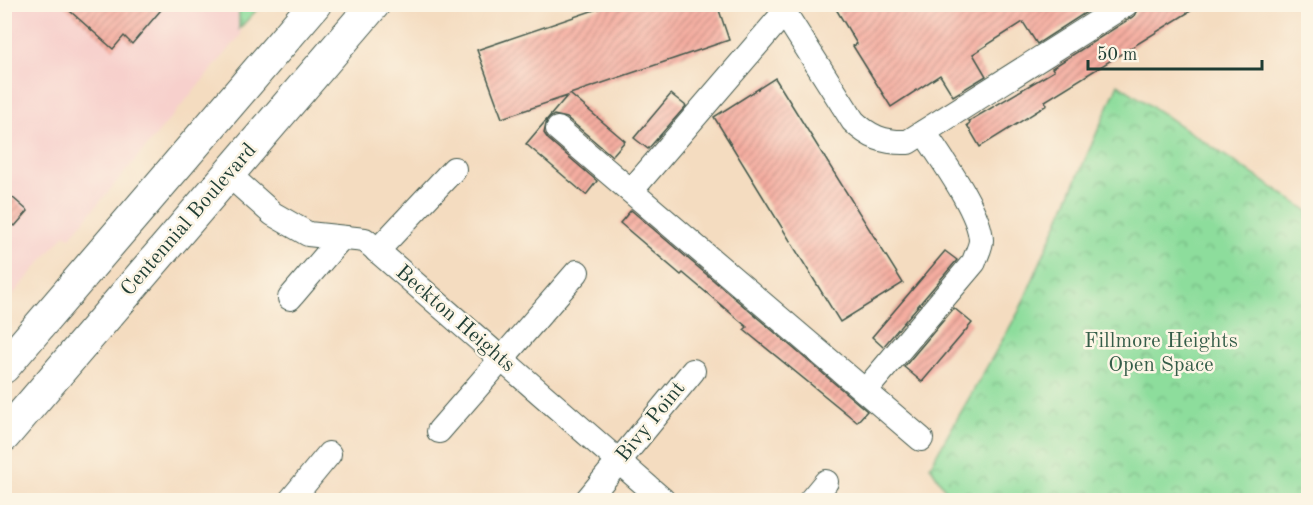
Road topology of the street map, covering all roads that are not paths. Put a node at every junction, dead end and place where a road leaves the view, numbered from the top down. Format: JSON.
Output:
{"nodes":[{"id":1,"x":315,"y":4,"type":"edge"},
{"id":2,"x":374,"y":4,"type":"edge"},
{"id":3,"x":1126,"y":4,"type":"edge"},
{"id":4,"x":782,"y":9,"type":"edge"},
{"id":5,"x":558,"y":129,"type":"dead end"},
{"id":6,"x":924,"y":132,"type":"junction"},
{"id":7,"x":454,"y":169,"type":"dead end"},
{"id":8,"x":228,"y":174,"type":"junction"},
{"id":9,"x":631,"y":191,"type":"junction"},
{"id":10,"x":341,"y":238,"type":"junction"},
{"id":11,"x":377,"y":251,"type":"junction"},
{"id":12,"x":577,"y":272,"type":"dead end"},
{"id":13,"x":290,"y":298,"type":"dead end"},
{"id":14,"x":501,"y":359,"type":"junction"},
{"id":15,"x":4,"y":367,"type":"edge"},
{"id":16,"x":693,"y":371,"type":"dead end"},
{"id":17,"x":865,"y":391,"type":"junction"},
{"id":18,"x":439,"y":431,"type":"dead end"},
{"id":19,"x":4,"y":436,"type":"edge"},
{"id":20,"x":921,"y":439,"type":"dead end"},
{"id":21,"x":329,"y":454,"type":"dead end"},
{"id":22,"x":619,"y":462,"type":"junction"},
{"id":23,"x":826,"y":482,"type":"dead end"},
{"id":24,"x":291,"y":501,"type":"edge"},
{"id":25,"x":587,"y":501,"type":"edge"},
{"id":26,"x":663,"y":501,"type":"edge"},
{"id":27,"x":811,"y":501,"type":"edge"}],
"edges":[{"from":1,"to":15,"type":"main road","name":"Centennial Boulevard"},
{"from":2,"to":8,"type":"main road","name":"Centennial Boulevard"},
{"from":3,"to":6,"type":"lane"},
{"from":4,"to":6,"type":"lane"},
{"from":4,"to":9,"type":"lane"},
{"from":5,"to":9,"type":"lane"},
{"from":6,"to":17,"type":"lane"},
{"from":7,"to":11,"type":"lane"},
{"from":8,"to":10,"type":"lane","name":"Beckton Heights"},
{"from":8,"to":19,"type":"main road","name":"Centennial Boulevard"},
{"from":9,"to":17,"type":"lane"},
{"from":10,"to":11,"type":"lane","name":"Beckton Heights"},
{"from":10,"to":13,"type":"lane"},
{"from":11,"to":14,"type":"lane","name":"Beckton Heights"},
{"from":12,"to":14,"type":"lane"},
{"from":14,"to":18,"type":"lane"},
{"from":14,"to":22,"type":"lane","name":"Beckton Heights"},
{"from":16,"to":22,"type":"lane","name":"Bivy Point"},
{"from":17,"to":20,"type":"lane"},
{"from":21,"to":24,"type":"lane"},
{"from":22,"to":25,"type":"lane","name":"Bivy Point"},
{"from":22,"to":26,"type":"lane","name":"Beckton Heights"},
{"from":23,"to":27,"type":"lane"}]}
